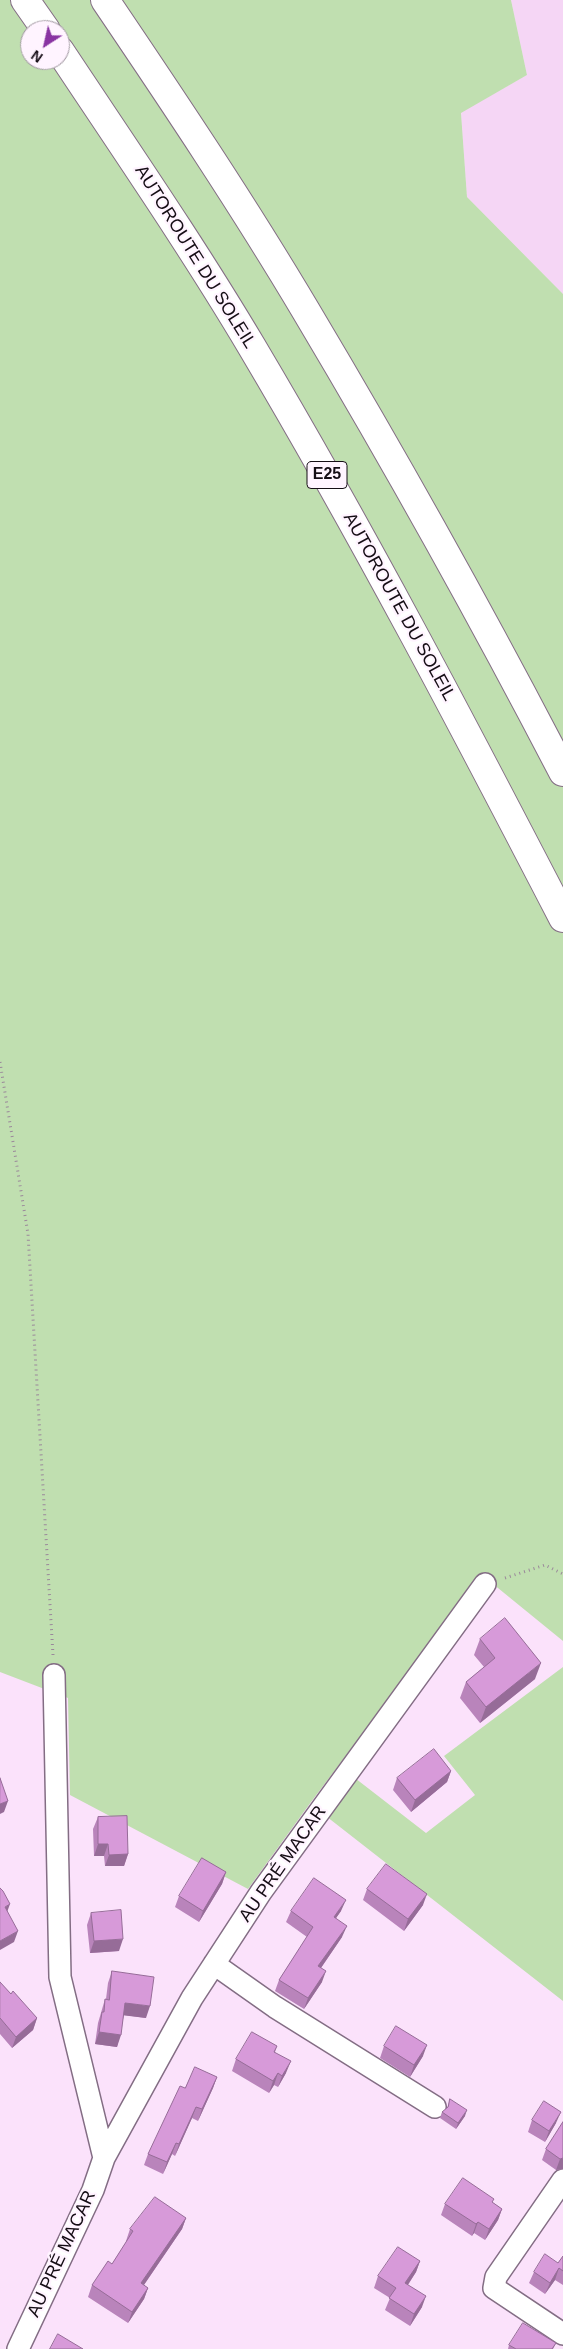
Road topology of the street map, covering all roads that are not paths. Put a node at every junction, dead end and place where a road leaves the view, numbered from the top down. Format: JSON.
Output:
{"nodes":[{"id":1,"x":25,"y":0,"type":"edge"},
{"id":2,"x":105,"y":0,"type":"edge"},
{"id":3,"x":39,"y":20,"type":"edge"},
{"id":4,"x":70,"y":66,"type":"edge"},
{"id":5,"x":563,"y":772,"type":"edge"},
{"id":6,"x":563,"y":918,"type":"edge"},
{"id":7,"x":485,"y":1584,"type":"road end"},
{"id":8,"x":54,"y":1675,"type":"road end"},
{"id":9,"x":214,"y":1964,"type":"junction"},
{"id":10,"x":435,"y":2107,"type":"dead end"},
{"id":11,"x":104,"y":2158,"type":"junction"},
{"id":12,"x":563,"y":2180,"type":"edge"},
{"id":13,"x":563,"y":2334,"type":"edge"},
{"id":14,"x":18,"y":2349,"type":"edge"}],
"edges":[{"from":1,"to":3,"type":"highway"},
{"from":2,"to":5,"type":"highway"},
{"from":4,"to":6,"type":"highway","name":"AUTOROUTE DU SOLEIL","number":"E25"},
{"from":7,"to":9,"type":"street","name":"AU PRÉ MACAR"},
{"from":8,"to":11,"type":"street"},
{"from":9,"to":10,"type":"street"},
{"from":9,"to":11,"type":"street","name":"AU PRÉ MACAR"},
{"from":11,"to":14,"type":"street","name":"AU PRÉ MACAR"},
{"from":12,"to":13,"type":"street"}]}
